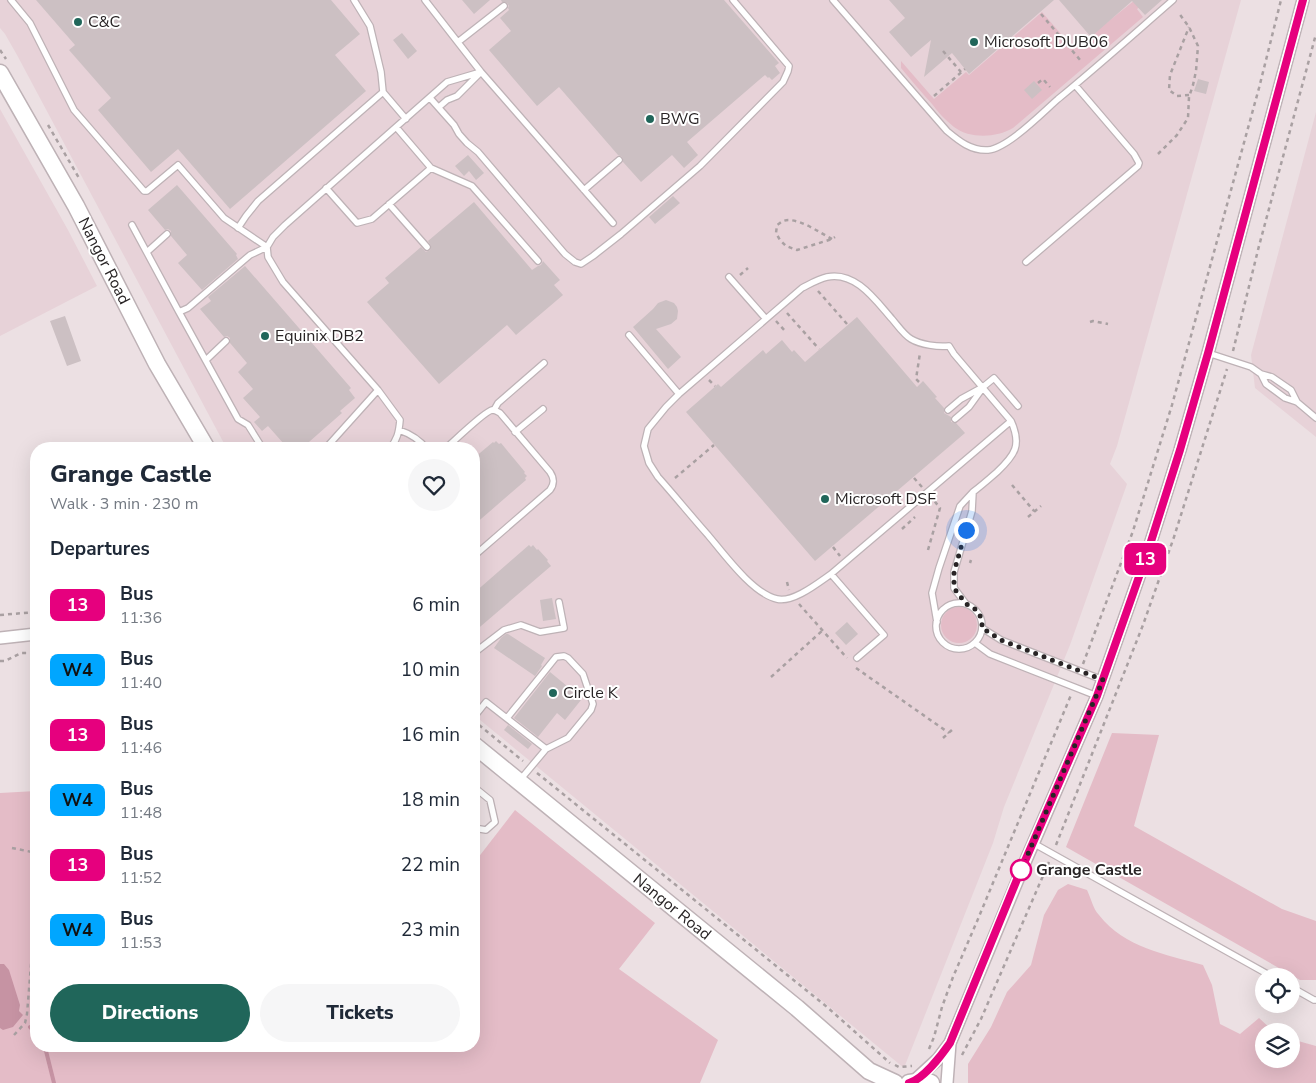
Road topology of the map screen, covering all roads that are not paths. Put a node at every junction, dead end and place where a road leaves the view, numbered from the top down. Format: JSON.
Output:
{"nodes":[{"id":1,"x":11,"y":0,"type":"edge"},
{"id":2,"x":354,"y":0,"type":"edge"},
{"id":3,"x":425,"y":0,"type":"edge"},
{"id":4,"x":733,"y":0,"type":"edge"},
{"id":5,"x":833,"y":0,"type":"edge"},
{"id":6,"x":1173,"y":0,"type":"edge"},
{"id":7,"x":1303,"y":0,"type":"edge"},
{"id":8,"x":504,"y":6,"type":"dead end"},
{"id":9,"x":458,"y":42,"type":"junction"},
{"id":10,"x":481,"y":72,"type":"junction"},
{"id":11,"x":0,"y":73,"type":"edge"},
{"id":12,"x":1075,"y":85,"type":"junction"},
{"id":13,"x":383,"y":92,"type":"junction"},
{"id":14,"x":430,"y":98,"type":"junction"},
{"id":15,"x":439,"y":107,"type":"junction"},
{"id":16,"x":406,"y":119,"type":"junction"},
{"id":17,"x":396,"y":127,"type":"junction"},
{"id":18,"x":619,"y":160,"type":"dead end"},
{"id":19,"x":431,"y":168,"type":"junction"},
{"id":20,"x":326,"y":188,"type":"junction"},
{"id":21,"x":584,"y":190,"type":"junction"},
{"id":22,"x":389,"y":204,"type":"junction"},
{"id":23,"x":613,"y":223,"type":"dead end"},
{"id":24,"x":132,"y":225,"type":"dead end"},
{"id":25,"x":238,"y":228,"type":"junction"},
{"id":26,"x":167,"y":234,"type":"dead end"},
{"id":27,"x":266,"y":247,"type":"junction"},
{"id":28,"x":427,"y":247,"type":"dead end"},
{"id":29,"x":146,"y":252,"type":"junction"},
{"id":30,"x":538,"y":261,"type":"dead end"},
{"id":31,"x":1026,"y":262,"type":"dead end"},
{"id":32,"x":730,"y":277,"type":"dead end"},
{"id":33,"x":179,"y":312,"type":"junction"},
{"id":34,"x":766,"y":319,"type":"junction"},
{"id":35,"x":629,"y":335,"type":"dead end"},
{"id":36,"x":226,"y":342,"type":"dead end"},
{"id":37,"x":1208,"y":353,"type":"junction"},
{"id":38,"x":206,"y":360,"type":"junction"},
{"id":39,"x":544,"y":363,"type":"dead end"},
{"id":40,"x":1261,"y":374,"type":"junction"},
{"id":41,"x":983,"y":388,"type":"junction"},
{"id":42,"x":378,"y":390,"type":"junction"},
{"id":43,"x":680,"y":394,"type":"junction"},
{"id":44,"x":1297,"y":402,"type":"junction"},
{"id":45,"x":1018,"y":406,"type":"dead end"},
{"id":46,"x":543,"y":409,"type":"dead end"},
{"id":47,"x":494,"y":410,"type":"junction"},
{"id":48,"x":948,"y":410,"type":"dead end"},
{"id":49,"x":1316,"y":418,"type":"edge"},
{"id":50,"x":956,"y":419,"type":"dead end"},
{"id":51,"x":1011,"y":421,"type":"junction"},
{"id":52,"x":399,"y":430,"type":"junction"},
{"id":53,"x":515,"y":432,"type":"junction"},
{"id":54,"x":203,"y":442,"type":"edge"},
{"id":55,"x":259,"y":442,"type":"edge"},
{"id":56,"x":332,"y":442,"type":"edge"},
{"id":57,"x":396,"y":442,"type":"edge"},
{"id":58,"x":422,"y":442,"type":"edge"},
{"id":59,"x":453,"y":442,"type":"edge"},
{"id":60,"x":973,"y":492,"type":"junction"},
{"id":61,"x":480,"y":551,"type":"edge"},
{"id":62,"x":831,"y":574,"type":"junction"},
{"id":63,"x":559,"y":602,"type":"dead end"},
{"id":64,"x":966,"y":604,"type":"junction"},
{"id":65,"x":937,"y":622,"type":"junction"},
{"id":66,"x":982,"y":628,"type":"junction"},
{"id":67,"x":30,"y":635,"type":"edge"},
{"id":68,"x":0,"y":638,"type":"edge"},
{"id":69,"x":975,"y":643,"type":"junction"},
{"id":70,"x":480,"y":648,"type":"edge"},
{"id":71,"x":857,"y":658,"type":"dead end"},
{"id":72,"x":1103,"y":680,"type":"junction"},
{"id":73,"x":1097,"y":696,"type":"junction"},
{"id":74,"x":480,"y":710,"type":"edge"},
{"id":75,"x":507,"y":718,"type":"junction"},
{"id":76,"x":546,"y":749,"type":"junction"},
{"id":77,"x":480,"y":751,"type":"edge"},
{"id":78,"x":518,"y":782,"type":"junction"},
{"id":79,"x":480,"y":792,"type":"edge"},
{"id":80,"x":480,"y":829,"type":"edge"},
{"id":81,"x":1033,"y":843,"type":"junction"},
{"id":82,"x":1257,"y":968,"type":"edge"},
{"id":83,"x":1300,"y":993,"type":"edge"},
{"id":84,"x":1316,"y":1000,"type":"edge"},
{"id":85,"x":950,"y":1043,"type":"junction"},
{"id":86,"x":873,"y":1077,"type":"edge"},
{"id":87,"x":911,"y":1082,"type":"edge"},
{"id":88,"x":895,"y":1083,"type":"edge"},
{"id":89,"x":931,"y":1083,"type":"edge"},
{"id":90,"x":947,"y":1083,"type":"edge"}],
"edges":[{"from":1,"to":25,"type":"lane"},
{"from":2,"to":13,"type":"lane"},
{"from":3,"to":9,"type":"lane"},
{"from":4,"to":15,"type":"lane"},
{"from":5,"to":12,"type":"lane"},
{"from":6,"to":12,"type":"lane"},
{"from":7,"to":37,"type":"street"},
{"from":8,"to":9,"type":"lane"},
{"from":9,"to":10,"type":"lane"},
{"from":10,"to":14,"type":"lane"},
{"from":10,"to":15,"type":"lane"},
{"from":10,"to":21,"type":"lane"},
{"from":11,"to":54,"type":"main road","name":"Nangor Road"},
{"from":12,"to":31,"type":"lane"},
{"from":13,"to":16,"type":"lane"},
{"from":13,"to":25,"type":"lane"},
{"from":14,"to":15,"type":"lane"},
{"from":14,"to":16,"type":"lane"},
{"from":16,"to":17,"type":"lane"},
{"from":17,"to":19,"type":"lane"},
{"from":17,"to":20,"type":"lane"},
{"from":18,"to":21,"type":"lane"},
{"from":19,"to":22,"type":"lane"},
{"from":19,"to":30,"type":"lane"},
{"from":20,"to":22,"type":"lane"},
{"from":20,"to":27,"type":"lane"},
{"from":21,"to":23,"type":"lane"},
{"from":22,"to":28,"type":"lane"},
{"from":24,"to":29,"type":"lane"},
{"from":25,"to":27,"type":"lane"},
{"from":26,"to":29,"type":"lane"},
{"from":27,"to":33,"type":"lane"},
{"from":27,"to":42,"type":"lane"},
{"from":29,"to":33,"type":"lane"},
{"from":32,"to":34,"type":"lane"},
{"from":33,"to":38,"type":"lane"},
{"from":34,"to":41,"type":"lane"},
{"from":34,"to":43,"type":"lane"},
{"from":35,"to":43,"type":"lane"},
{"from":36,"to":38,"type":"lane"},
{"from":37,"to":40,"type":"lane"},
{"from":37,"to":72,"type":"street"},
{"from":38,"to":55,"type":"lane"},
{"from":39,"to":47,"type":"lane"},
{"from":40,"to":44,"type":"lane"},
{"from":40,"to":44,"type":"lane"},
{"from":41,"to":45,"type":"lane"},
{"from":41,"to":48,"type":"lane"},
{"from":41,"to":50,"type":"lane"},
{"from":41,"to":51,"type":"lane"},
{"from":42,"to":52,"type":"lane"},
{"from":42,"to":56,"type":"lane"},
{"from":43,"to":62,"type":"lane"},
{"from":44,"to":49,"type":"lane"},
{"from":46,"to":53,"type":"lane"},
{"from":47,"to":53,"type":"lane"},
{"from":47,"to":59,"type":"lane"},
{"from":51,"to":60,"type":"lane"},
{"from":51,"to":62,"type":"lane"},
{"from":52,"to":57,"type":"lane"},
{"from":52,"to":58,"type":"lane"},
{"from":53,"to":61,"type":"lane"},
{"from":60,"to":64,"type":"lane"},
{"from":60,"to":65,"type":"lane"},
{"from":62,"to":71,"type":"lane"},
{"from":63,"to":70,"type":"lane"},
{"from":64,"to":65,"type":"lane"},
{"from":64,"to":66,"type":"lane"},
{"from":65,"to":69,"type":"lane"},
{"from":66,"to":69,"type":"lane"},
{"from":66,"to":72,"type":"lane"},
{"from":67,"to":68,"type":"street"},
{"from":69,"to":73,"type":"lane"},
{"from":72,"to":73,"type":"street"},
{"from":73,"to":81,"type":"street"},
{"from":74,"to":75,"type":"lane"},
{"from":75,"to":76,"type":"lane"},
{"from":75,"to":76,"type":"lane"},
{"from":76,"to":78,"type":"lane"},
{"from":77,"to":78,"type":"main road","name":"Nangor Road"},
{"from":78,"to":86,"type":"main road","name":"Nangor Road"},
{"from":79,"to":80,"type":"lane"},
{"from":81,"to":82,"type":"lane"},
{"from":81,"to":85,"type":"street"},
{"from":83,"to":84,"type":"lane"},
{"from":85,"to":87,"type":"street"},
{"from":85,"to":90,"type":"street"},
{"from":86,"to":88,"type":"main road","name":"Nangor Road"},
{"from":87,"to":89,"type":"main road"}]}
